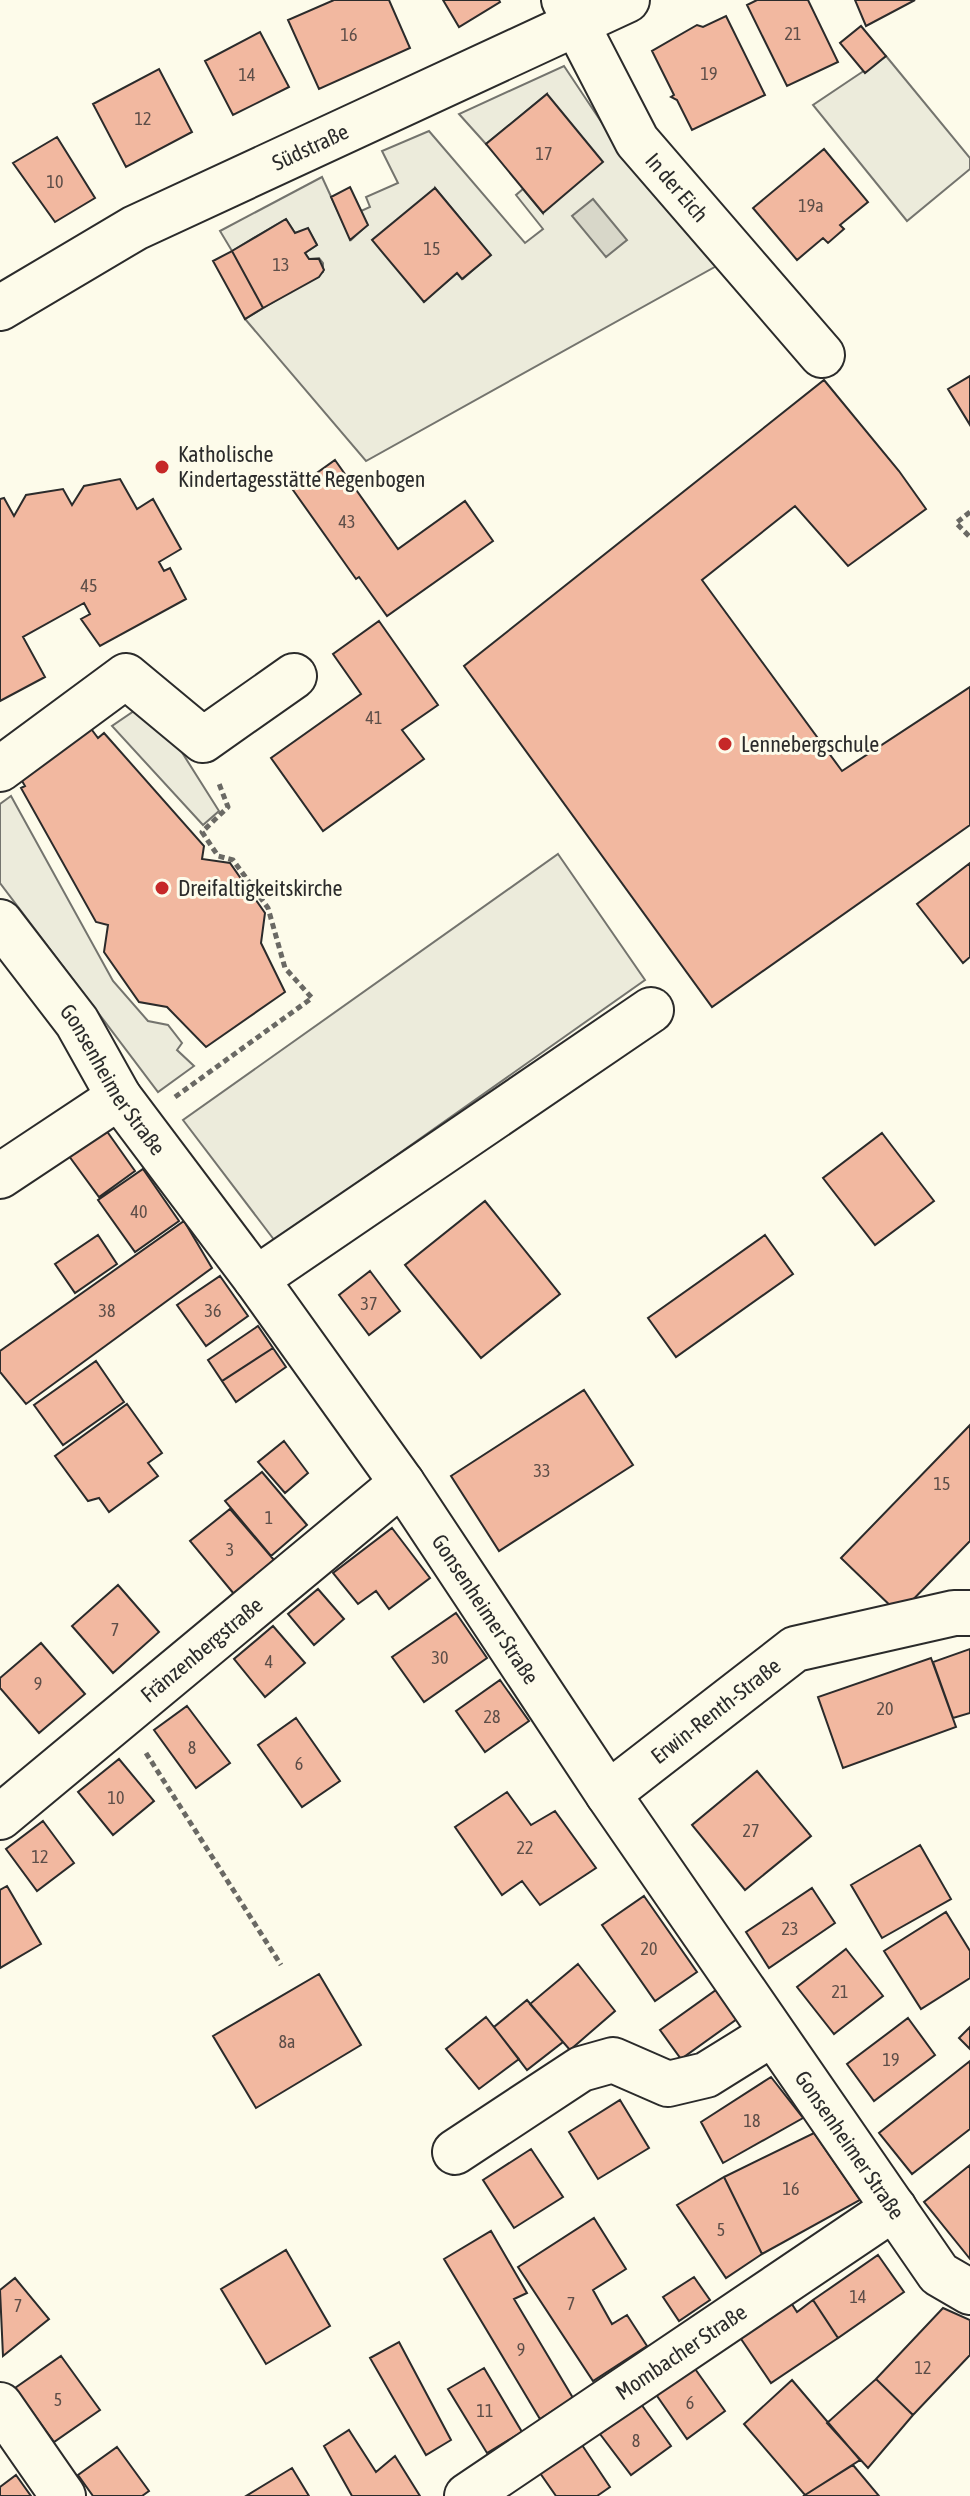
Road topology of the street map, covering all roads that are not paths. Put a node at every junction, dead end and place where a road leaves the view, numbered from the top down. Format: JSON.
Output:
{"nodes":[{"id":1,"x":627,"y":0,"type":"edge"},
{"id":2,"x":570,"y":13,"type":"edge"},
{"id":3,"x":0,"y":308,"type":"edge"},
{"id":4,"x":822,"y":355,"type":"dead end"},
{"id":5,"x":294,"y":676,"type":"dead end"},
{"id":6,"x":0,"y":769,"type":"edge"},
{"id":7,"x":0,"y":922,"type":"edge"},
{"id":8,"x":651,"y":1010,"type":"dead end"},
{"id":9,"x":129,"y":1110,"type":"junction"},
{"id":10,"x":0,"y":1176,"type":"edge"},
{"id":11,"x":256,"y":1279,"type":"junction"},
{"id":12,"x":402,"y":1483,"type":"junction"},
{"id":13,"x":970,"y":1613,"type":"edge"},
{"id":14,"x":608,"y":1794,"type":"junction"},
{"id":15,"x":0,"y":1817,"type":"edge"},
{"id":16,"x":772,"y":2034,"type":"junction"},
{"id":17,"x":455,"y":2152,"type":"dead end"},
{"id":18,"x":894,"y":2208,"type":"junction"},
{"id":19,"x":970,"y":2292,"type":"edge"},
{"id":20,"x":0,"y":2405,"type":"edge"},
{"id":21,"x":63,"y":2496,"type":"edge"},
{"id":22,"x":467,"y":2496,"type":"edge"}],
"edges":[{"from":1,"to":2,"type":"street","name":"Südstraße"},
{"from":2,"to":3,"type":"street","name":"Südstraße"},
{"from":2,"to":4,"type":"street","name":"In der Eich"},
{"from":5,"to":6,"type":"street"},
{"from":7,"to":9,"type":"street","name":"Gonsenheimer Straße"},
{"from":8,"to":11,"type":"street"},
{"from":9,"to":10,"type":"street"},
{"from":9,"to":11,"type":"street","name":"Gonsenheimer Straße"},
{"from":11,"to":12,"type":"street","name":"Gonsenheimer Straße"},
{"from":12,"to":14,"type":"street","name":"Gonsenheimer Straße"},
{"from":12,"to":15,"type":"street","name":"Fränzenbergstraße"},
{"from":13,"to":14,"type":"street","name":"Erwin-Renth-Straße"},
{"from":14,"to":16,"type":"street","name":"Gonsenheimer Straße"},
{"from":16,"to":17,"type":"street"},
{"from":16,"to":18,"type":"street","name":"Gonsenheimer Straße"},
{"from":18,"to":19,"type":"street","name":"Gonsenheimer Straße"},
{"from":18,"to":22,"type":"street","name":"Mombacher Straße"},
{"from":20,"to":21,"type":"street"}]}
